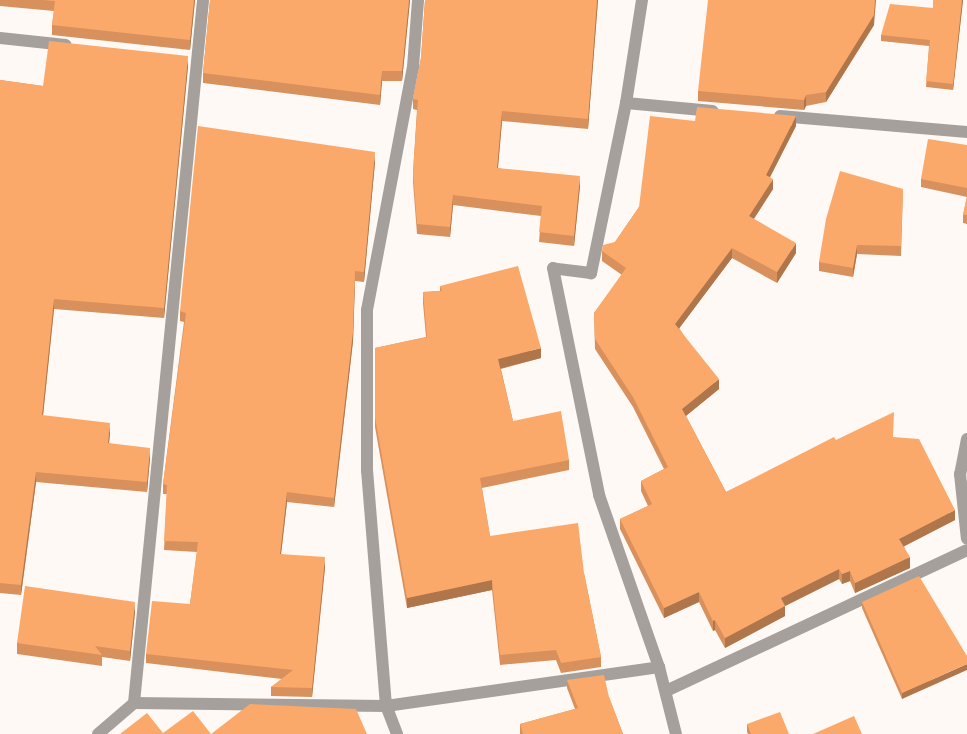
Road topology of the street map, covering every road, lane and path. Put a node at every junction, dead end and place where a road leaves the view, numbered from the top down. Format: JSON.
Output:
{"nodes":[{"id":1,"x":203,"y":0,"type":"edge"},
{"id":2,"x":418,"y":0,"type":"edge"},
{"id":3,"x":642,"y":0,"type":"edge"},
{"id":4,"x":0,"y":38,"type":"edge"},
{"id":5,"x":79,"y":46,"type":"edge"},
{"id":6,"x":626,"y":103,"type":"junction"},
{"id":7,"x":724,"y":111,"type":"edge"},
{"id":8,"x":762,"y":115,"type":"edge"},
{"id":9,"x":967,"y":132,"type":"edge"},
{"id":10,"x":967,"y":439,"type":"edge"},
{"id":11,"x":967,"y":539,"type":"edge"},
{"id":12,"x":967,"y":550,"type":"edge"},
{"id":13,"x":659,"y":667,"type":"junction"},
{"id":14,"x":666,"y":691,"type":"junction"},
{"id":15,"x":134,"y":703,"type":"junction"},
{"id":16,"x":386,"y":706,"type":"junction"},
{"id":17,"x":98,"y":734,"type":"edge"},
{"id":18,"x":397,"y":734,"type":"edge"},
{"id":19,"x":676,"y":734,"type":"edge"}],
"edges":[{"from":1,"to":15,"type":"street"},
{"from":2,"to":16,"type":"street"},
{"from":3,"to":6,"type":"street"},
{"from":4,"to":5,"type":"street"},
{"from":6,"to":7,"type":"street"},
{"from":6,"to":13,"type":"street"},
{"from":8,"to":9,"type":"street"},
{"from":10,"to":11,"type":"street"},
{"from":12,"to":14,"type":"street"},
{"from":13,"to":14,"type":"street"},
{"from":13,"to":16,"type":"street"},
{"from":14,"to":19,"type":"street"},
{"from":15,"to":16,"type":"street"},
{"from":15,"to":17,"type":"street"},
{"from":16,"to":18,"type":"street"}]}
